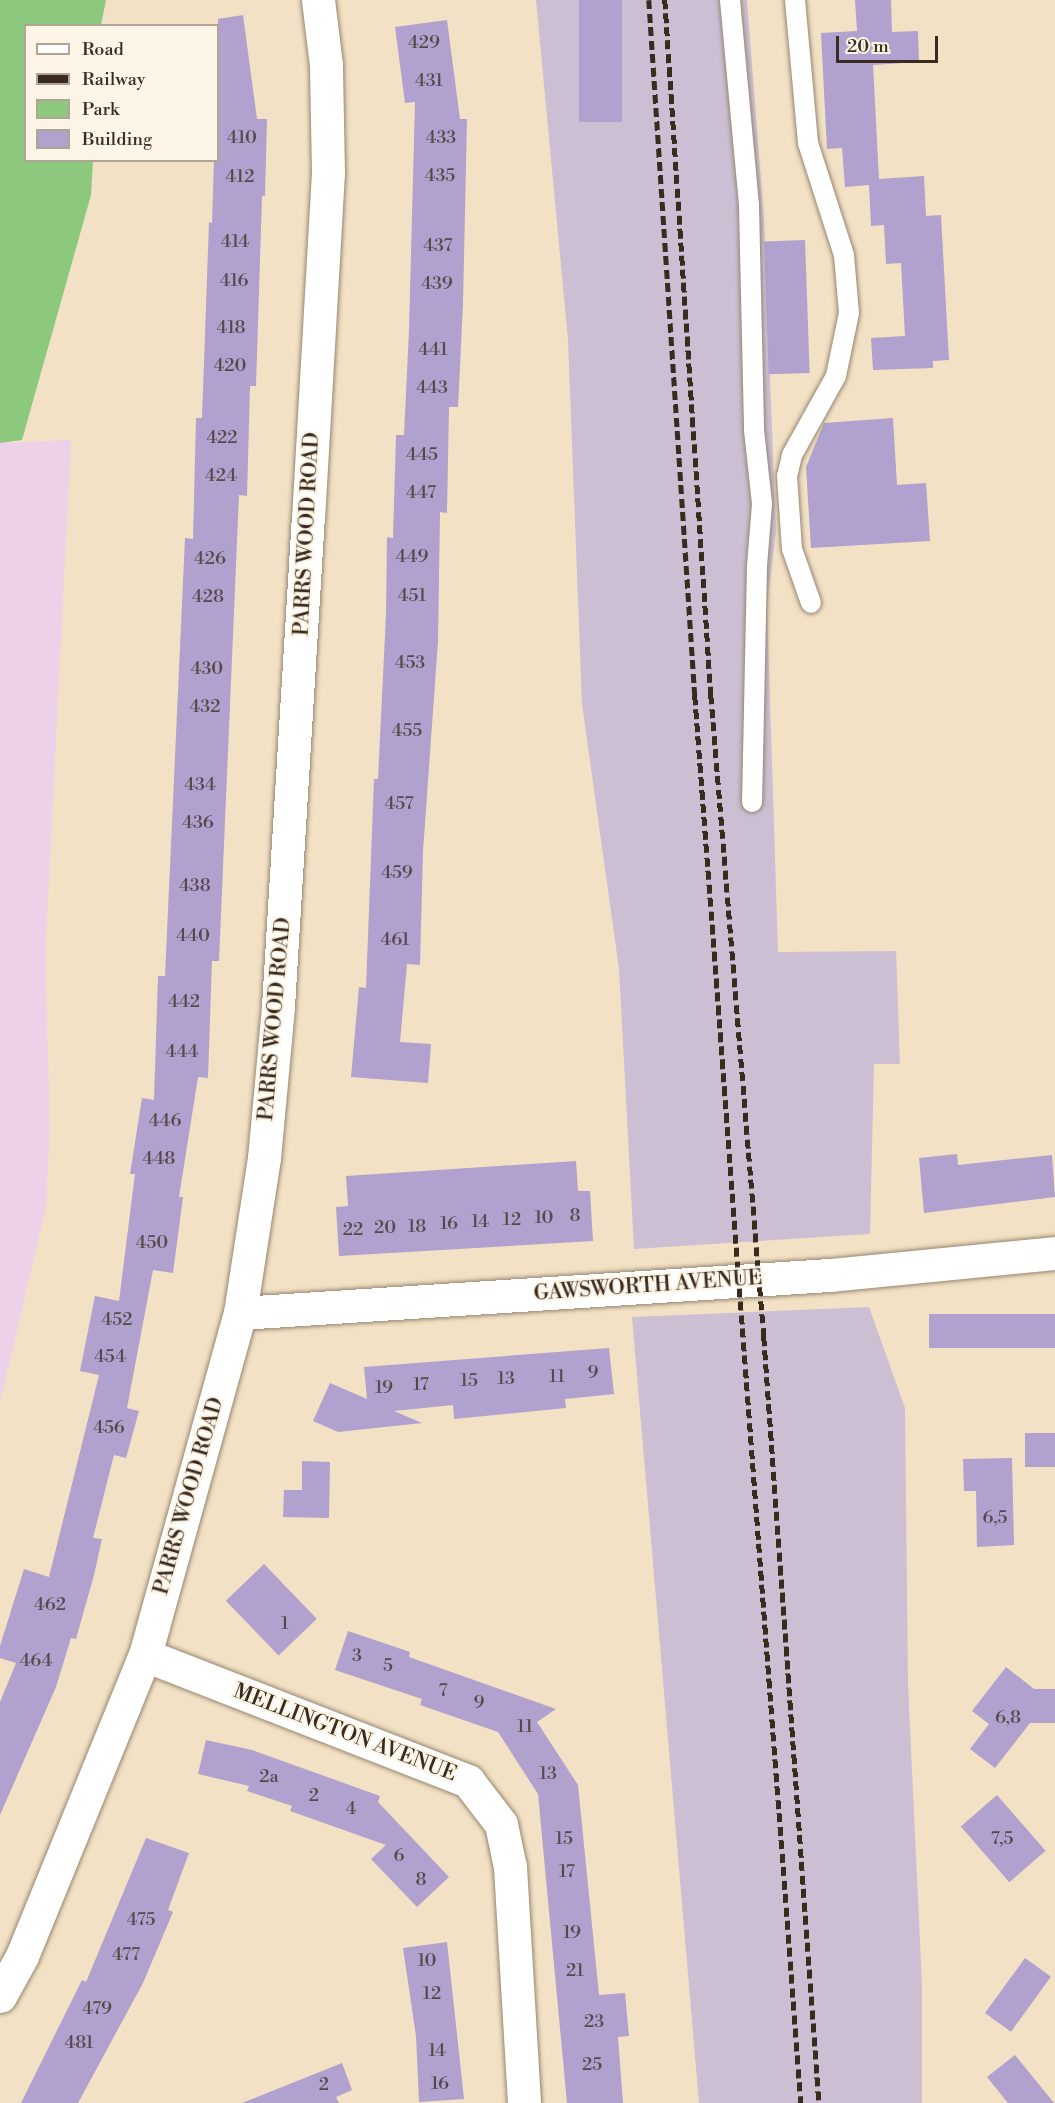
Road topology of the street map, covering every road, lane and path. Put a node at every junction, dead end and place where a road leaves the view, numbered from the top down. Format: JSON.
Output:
{"nodes":[{"id":1,"x":318,"y":0,"type":"edge"},
{"id":2,"x":730,"y":0,"type":"edge"},
{"id":3,"x":795,"y":0,"type":"edge"},
{"id":4,"x":811,"y":603,"type":"dead end"},
{"id":5,"x":752,"y":802,"type":"dead end"},
{"id":6,"x":1055,"y":1253,"type":"edge"},
{"id":7,"x":240,"y":1313,"type":"junction"},
{"id":8,"x":145,"y":1655,"type":"junction"},
{"id":9,"x":0,"y":1996,"type":"edge"},
{"id":10,"x":524,"y":2103,"type":"edge"}],
"edges":[{"from":1,"to":7,"type":"street","name":"PARRS WOOD ROAD"},
{"from":2,"to":5,"type":"lane"},
{"from":3,"to":4,"type":"lane"},
{"from":6,"to":7,"type":"street","name":"GAWSWORTH AVENUE"},
{"from":7,"to":8,"type":"street","name":"PARRS WOOD ROAD"},
{"from":8,"to":9,"type":"street","name":"PARRS WOOD ROAD"},
{"from":8,"to":10,"type":"street","name":"MELLINGTON AVENUE"}]}
